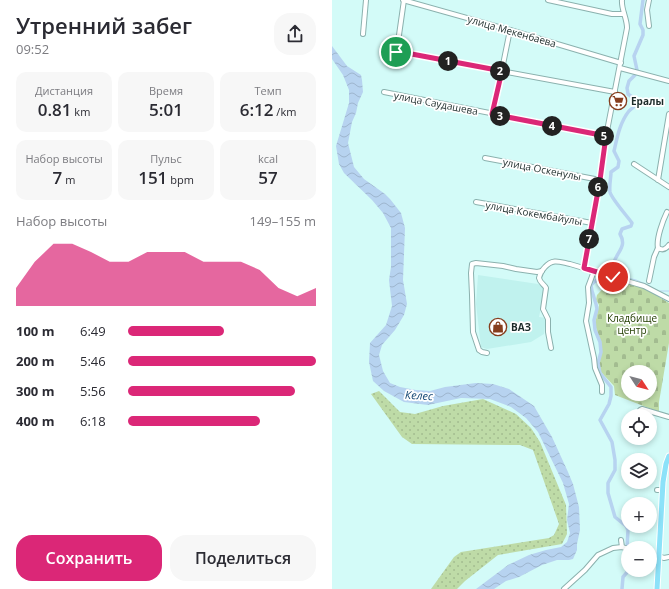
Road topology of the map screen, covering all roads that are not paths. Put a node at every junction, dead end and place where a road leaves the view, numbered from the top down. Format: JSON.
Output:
{"nodes":[{"id":1,"x":366,"y":0,"type":"edge"},
{"id":2,"x":404,"y":0,"type":"edge"},
{"id":3,"x":548,"y":0,"type":"edge"},
{"id":4,"x":622,"y":0,"type":"edge"},
{"id":5,"x":649,"y":0,"type":"edge"},
{"id":6,"x":624,"y":14,"type":"junction"},
{"id":7,"x":649,"y":26,"type":"dead end"},
{"id":8,"x":510,"y":30,"type":"junction"},
{"id":9,"x":362,"y":34,"type":"dead end"},
{"id":10,"x":385,"y":51,"type":"dead end"},
{"id":11,"x":398,"y":51,"type":"junction"},
{"id":12,"x":620,"y":66,"type":"junction"},
{"id":13,"x":502,"y":71,"type":"junction"},
{"id":14,"x":669,"y":81,"type":"edge"},
{"id":15,"x":384,"y":92,"type":"dead end"},
{"id":16,"x":615,"y":92,"type":"junction"},
{"id":17,"x":492,"y":114,"type":"junction"},
{"id":18,"x":669,"y":114,"type":"edge"},
{"id":19,"x":606,"y":136,"type":"junction"},
{"id":20,"x":485,"y":158,"type":"dead end"},
{"id":21,"x":634,"y":164,"type":"dead end"},
{"id":22,"x":600,"y":180,"type":"junction"},
{"id":23,"x":658,"y":180,"type":"junction"},
{"id":24,"x":669,"y":187,"type":"edge"},
{"id":25,"x":476,"y":202,"type":"dead end"},
{"id":26,"x":667,"y":212,"type":"dead end"},
{"id":27,"x":592,"y":223,"type":"junction"},
{"id":28,"x":669,"y":245,"type":"edge"},
{"id":29,"x":658,"y":248,"type":"junction"},
{"id":30,"x":584,"y":268,"type":"junction"},
{"id":31,"x":542,"y":271,"type":"junction"},
{"id":32,"x":594,"y":271,"type":"junction"},
{"id":33,"x":650,"y":281,"type":"dead end"},
{"id":34,"x":669,"y":299,"type":"edge"},
{"id":35,"x":551,"y":348,"type":"dead end"},
{"id":36,"x":487,"y":353,"type":"dead end"},
{"id":37,"x":602,"y":392,"type":"dead end"},
{"id":38,"x":657,"y":412,"type":"edge"},
{"id":39,"x":669,"y":417,"type":"edge"},
{"id":40,"x":669,"y":456,"type":"edge"},
{"id":41,"x":621,"y":547,"type":"edge"},
{"id":42,"x":659,"y":555,"type":"junction"},
{"id":43,"x":669,"y":557,"type":"edge"},
{"id":44,"x":564,"y":589,"type":"edge"},
{"id":45,"x":656,"y":589,"type":"edge"}],
"edges":[{"from":1,"to":9,"type":"street"},
{"from":2,"to":8,"type":"street","name":"улица Мекенбаева"},
{"from":2,"to":11,"type":"street"},
{"from":3,"to":6,"type":"street"},
{"from":4,"to":6,"type":"street"},
{"from":5,"to":7,"type":"street"},
{"from":6,"to":12,"type":"street"},
{"from":8,"to":12,"type":"street","name":"улица Мекенбаева"},
{"from":8,"to":13,"type":"street"},
{"from":10,"to":11,"type":"street"},
{"from":11,"to":13,"type":"street"},
{"from":12,"to":14,"type":"street","name":"улица Мекенбаева"},
{"from":12,"to":16,"type":"street"},
{"from":13,"to":16,"type":"street"},
{"from":13,"to":17,"type":"street"},
{"from":15,"to":17,"type":"street","name":"улица Саудашева"},
{"from":16,"to":19,"type":"street"},
{"from":17,"to":19,"type":"street","name":"улица Саудашева"},
{"from":18,"to":23,"type":"street"},
{"from":19,"to":22,"type":"street"},
{"from":20,"to":22,"type":"street","name":"улица Оскенулы"},
{"from":21,"to":23,"type":"street"},
{"from":22,"to":27,"type":"street"},
{"from":23,"to":24,"type":"street"},
{"from":25,"to":27,"type":"street","name":"улица Кокембайулы"},
{"from":26,"to":29,"type":"street"},
{"from":27,"to":30,"type":"street"},
{"from":28,"to":29,"type":"street"},
{"from":29,"to":33,"type":"street"},
{"from":30,"to":31,"type":"street"},
{"from":30,"to":32,"type":"street"},
{"from":31,"to":35,"type":"street"},
{"from":31,"to":36,"type":"street"},
{"from":32,"to":34,"type":"street"},
{"from":32,"to":37,"type":"street"},
{"from":38,"to":39,"type":"street"},
{"from":40,"to":42,"type":"main road"},
{"from":41,"to":44,"type":"street"},
{"from":42,"to":43,"type":"street"},
{"from":42,"to":45,"type":"main road"}]}
